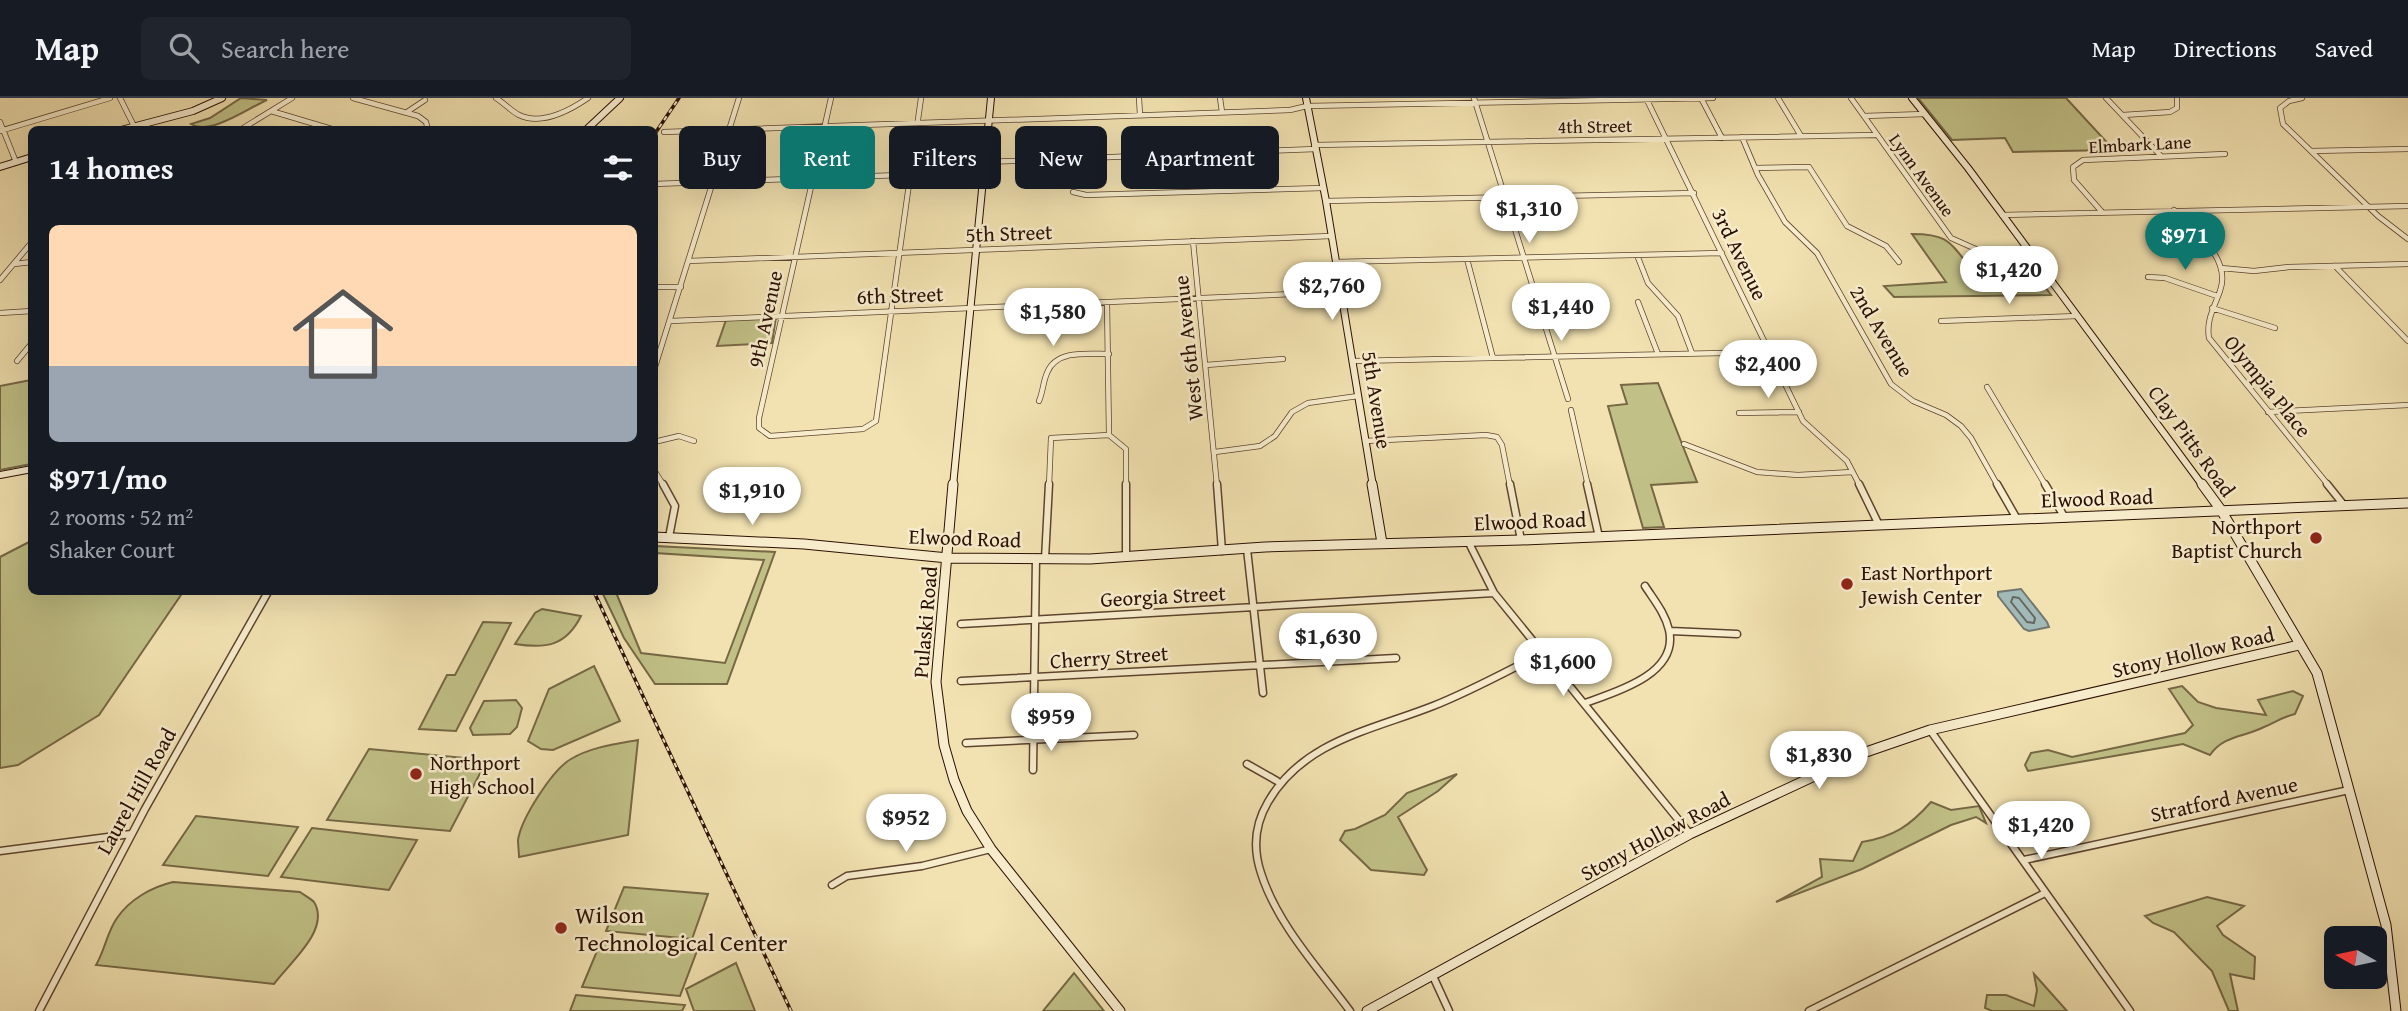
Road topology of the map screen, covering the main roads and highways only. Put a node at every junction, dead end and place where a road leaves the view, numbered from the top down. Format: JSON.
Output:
{"nodes":[{"id":1,"x":222,"y":98,"type":"edge"},
{"id":2,"x":620,"y":98,"type":"edge"},
{"id":3,"x":991,"y":98,"type":"edge"},
{"id":4,"x":1912,"y":98,"type":"edge"},
{"id":5,"x":1306,"y":102,"type":"edge"},
{"id":6,"x":140,"y":126,"type":"edge"},
{"id":7,"x":590,"y":126,"type":"edge"},
{"id":8,"x":28,"y":158,"type":"edge"},
{"id":9,"x":0,"y":167,"type":"edge"},
{"id":10,"x":28,"y":470,"type":"edge"},
{"id":11,"x":0,"y":475,"type":"edge"},
{"id":12,"x":2408,"y":503,"type":"edge"},
{"id":13,"x":2221,"y":510,"type":"junction"},
{"id":14,"x":658,"y":537,"type":"edge"},
{"id":15,"x":1382,"y":543,"type":"junction"},
{"id":16,"x":948,"y":558,"type":"junction"},
{"id":17,"x":2300,"y":645,"type":"junction"},
{"id":18,"x":1120,"y":1011,"type":"edge"},
{"id":19,"x":1367,"y":1011,"type":"edge"},
{"id":20,"x":2396,"y":1011,"type":"edge"}],
"edges":[{"from":1,"to":6,"type":"main road"},
{"from":2,"to":7,"type":"main road"},
{"from":3,"to":16,"type":"main road","name":"Pulaski Road"},
{"from":4,"to":13,"type":"main road","name":"Clay Pitts Road"},
{"from":5,"to":15,"type":"main road","name":"5th Avenue"},
{"from":8,"to":9,"type":"main road"},
{"from":10,"to":11,"type":"main road"},
{"from":12,"to":13,"type":"main road","name":"Elwood Road"},
{"from":13,"to":15,"type":"main road","name":"Elwood Road"},
{"from":13,"to":17,"type":"main road","name":"Clay Pitts Road"},
{"from":14,"to":16,"type":"main road","name":"Elwood Road"},
{"from":15,"to":16,"type":"main road","name":"Elwood Road"},
{"from":16,"to":18,"type":"main road","name":"Pulaski Road"},
{"from":17,"to":19,"type":"main road","name":"Stony Hollow Road"},
{"from":17,"to":20,"type":"main road","name":"Clay Pitts Road"}]}
